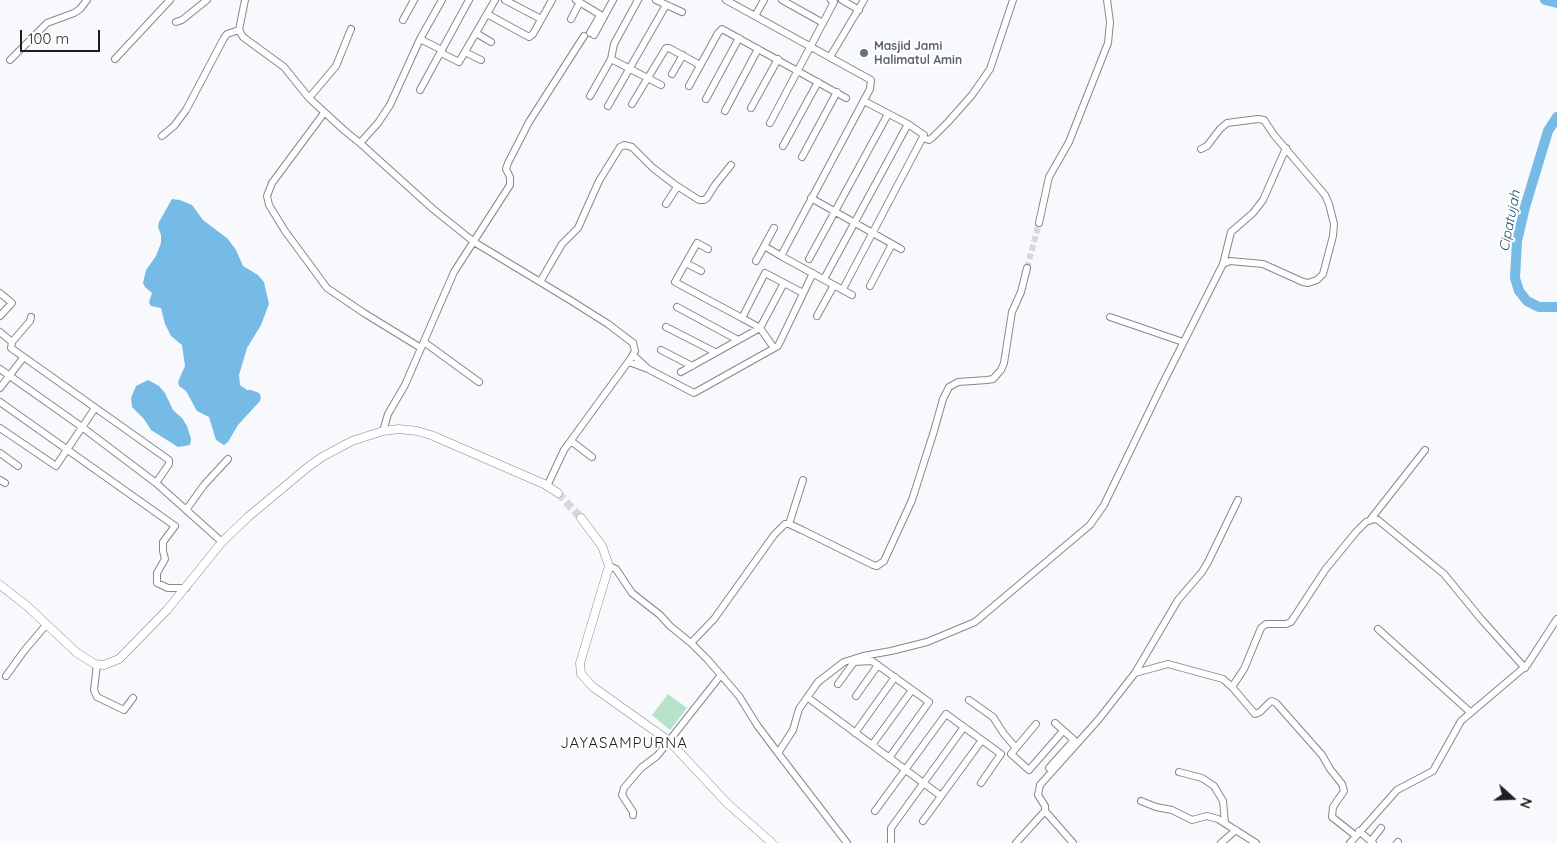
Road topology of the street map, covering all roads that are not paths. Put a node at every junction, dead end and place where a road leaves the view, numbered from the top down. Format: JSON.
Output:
{"nodes":[{"id":1,"x":78,"y":0,"type":"edge"},
{"id":2,"x":170,"y":0,"type":"edge"},
{"id":3,"x":207,"y":0,"type":"edge"},
{"id":4,"x":245,"y":0,"type":"edge"},
{"id":5,"x":414,"y":0,"type":"edge"},
{"id":6,"x":442,"y":0,"type":"edge"},
{"id":7,"x":469,"y":0,"type":"edge"},
{"id":8,"x":495,"y":0,"type":"edge"},
{"id":9,"x":505,"y":0,"type":"edge"},
{"id":10,"x":552,"y":0,"type":"edge"},
{"id":11,"x":613,"y":0,"type":"edge"},
{"id":12,"x":638,"y":0,"type":"edge"},
{"id":13,"x":656,"y":0,"type":"edge"},
{"id":14,"x":726,"y":0,"type":"edge"},
{"id":15,"x":764,"y":0,"type":"edge"},
{"id":16,"x":782,"y":0,"type":"edge"},
{"id":17,"x":831,"y":0,"type":"edge"},
{"id":18,"x":842,"y":0,"type":"edge"},
{"id":19,"x":864,"y":0,"type":"edge"},
{"id":20,"x":1013,"y":0,"type":"edge"},
{"id":21,"x":1107,"y":0,"type":"edge"},
{"id":22,"x":578,"y":1,"type":"edge"},
{"id":23,"x":85,"y":2,"type":"edge"},
{"id":24,"x":666,"y":5,"type":"junction"},
{"id":25,"x":682,"y":12,"type":"dead end"},
{"id":26,"x":857,"y":12,"type":"junction"},
{"id":27,"x":487,"y":14,"type":"junction"},
{"id":28,"x":603,"y":16,"type":"junction"},
{"id":29,"x":755,"y":16,"type":"junction"},
{"id":30,"x":571,"y":19,"type":"dead end"},
{"id":31,"x":403,"y":20,"type":"dead end"},
{"id":32,"x":541,"y":20,"type":"junction"},
{"id":33,"x":176,"y":22,"type":"dead end"},
{"id":34,"x":823,"y":23,"type":"junction"},
{"id":35,"x":239,"y":30,"type":"junction"},
{"id":36,"x":351,"y":30,"type":"dead end"},
{"id":37,"x":476,"y":33,"type":"junction"},
{"id":38,"x":739,"y":38,"type":"junction"},
{"id":39,"x":420,"y":39,"type":"junction"},
{"id":40,"x":491,"y":42,"type":"dead end"},
{"id":41,"x":811,"y":46,"type":"junction"},
{"id":42,"x":758,"y":49,"type":"junction"},
{"id":43,"x":441,"y":51,"type":"junction"},
{"id":44,"x":465,"y":52,"type":"junction"},
{"id":45,"x":683,"y":56,"type":"junction"},
{"id":46,"x":830,"y":57,"type":"junction"},
{"id":47,"x":115,"y":59,"type":"dead end"},
{"id":48,"x":611,"y":59,"type":"junction"},
{"id":49,"x":778,"y":59,"type":"junction"},
{"id":50,"x":10,"y":60,"type":"dead end"},
{"id":51,"x":481,"y":60,"type":"dead end"},
{"id":52,"x":700,"y":65,"type":"junction"},
{"id":53,"x":629,"y":69,"type":"junction"},
{"id":54,"x":798,"y":70,"type":"junction"},
{"id":55,"x":672,"y":74,"type":"dead end"},
{"id":56,"x":648,"y":78,"type":"junction"},
{"id":57,"x":818,"y":82,"type":"junction"},
{"id":58,"x":661,"y":85,"type":"dead end"},
{"id":59,"x":690,"y":86,"type":"dead end"},
{"id":60,"x":420,"y":90,"type":"dead end"},
{"id":61,"x":837,"y":92,"type":"junction"},
{"id":62,"x":590,"y":96,"type":"dead end"},
{"id":63,"x":308,"y":98,"type":"junction"},
{"id":64,"x":846,"y":98,"type":"dead end"},
{"id":65,"x":706,"y":99,"type":"dead end"},
{"id":66,"x":864,"y":101,"type":"junction"},
{"id":67,"x":632,"y":104,"type":"dead end"},
{"id":68,"x":608,"y":106,"type":"dead end"},
{"id":69,"x":751,"y":108,"type":"dead end"},
{"id":70,"x":725,"y":111,"type":"dead end"},
{"id":71,"x":324,"y":113,"type":"junction"},
{"id":72,"x":888,"y":114,"type":"junction"},
{"id":73,"x":770,"y":123,"type":"dead end"},
{"id":74,"x":908,"y":124,"type":"junction"},
{"id":75,"x":162,"y":136,"type":"dead end"},
{"id":76,"x":923,"y":138,"type":"junction"},
{"id":77,"x":360,"y":143,"type":"junction"},
{"id":78,"x":783,"y":146,"type":"dead end"},
{"id":79,"x":1286,"y":148,"type":"junction"},
{"id":80,"x":1201,"y":149,"type":"dead end"},
{"id":81,"x":802,"y":158,"type":"dead end"},
{"id":82,"x":731,"y":165,"type":"dead end"},
{"id":83,"x":677,"y":186,"type":"junction"},
{"id":84,"x":811,"y":198,"type":"junction"},
{"id":85,"x":666,"y":204,"type":"dead end"},
{"id":86,"x":835,"y":212,"type":"junction"},
{"id":87,"x":854,"y":222,"type":"junction"},
{"id":88,"x":1039,"y":223,"type":"tunnel mouth"},
{"id":89,"x":774,"y":228,"type":"dead end"},
{"id":90,"x":874,"y":233,"type":"junction"},
{"id":91,"x":474,"y":242,"type":"junction"},
{"id":92,"x":892,"y":244,"type":"junction"},
{"id":93,"x":764,"y":246,"type":"junction"},
{"id":94,"x":901,"y":249,"type":"dead end"},
{"id":95,"x":708,"y":250,"type":"dead end"},
{"id":96,"x":781,"y":256,"type":"junction"},
{"id":97,"x":809,"y":259,"type":"dead end"},
{"id":98,"x":756,"y":261,"type":"dead end"},
{"id":99,"x":686,"y":263,"type":"junction"},
{"id":100,"x":1224,"y":264,"type":"junction"},
{"id":101,"x":1027,"y":268,"type":"tunnel mouth"},
{"id":102,"x":701,"y":271,"type":"dead end"},
{"id":103,"x":813,"y":273,"type":"junction"},
{"id":104,"x":824,"y":279,"type":"junction"},
{"id":105,"x":540,"y":282,"type":"junction"},
{"id":106,"x":784,"y":283,"type":"junction"},
{"id":107,"x":834,"y":285,"type":"junction"},
{"id":108,"x":870,"y":286,"type":"dead end"},
{"id":109,"x":843,"y":289,"type":"junction"},
{"id":110,"x":0,"y":293,"type":"edge"},
{"id":111,"x":803,"y":293,"type":"junction"},
{"id":112,"x":852,"y":295,"type":"dead end"},
{"id":113,"x":677,"y":307,"type":"dead end"},
{"id":114,"x":0,"y":316,"type":"edge"},
{"id":115,"x":817,"y":316,"type":"dead end"},
{"id":116,"x":31,"y":317,"type":"dead end"},
{"id":117,"x":1110,"y":317,"type":"dead end"},
{"id":118,"x":742,"y":318,"type":"junction"},
{"id":119,"x":666,"y":327,"type":"dead end"},
{"id":120,"x":760,"y":328,"type":"junction"},
{"id":121,"x":0,"y":332,"type":"edge"},
{"id":122,"x":738,"y":340,"type":"junction"},
{"id":123,"x":12,"y":342,"type":"junction"},
{"id":124,"x":1183,"y":342,"type":"junction"},
{"id":125,"x":422,"y":345,"type":"junction"},
{"id":126,"x":774,"y":348,"type":"junction"},
{"id":127,"x":661,"y":350,"type":"dead end"},
{"id":128,"x":715,"y":352,"type":"junction"},
{"id":129,"x":633,"y":355,"type":"junction"},
{"id":130,"x":23,"y":358,"type":"junction"},
{"id":131,"x":629,"y":362,"type":"junction"},
{"id":132,"x":692,"y":366,"type":"junction"},
{"id":133,"x":0,"y":369,"type":"edge"},
{"id":134,"x":648,"y":369,"type":"junction"},
{"id":135,"x":681,"y":372,"type":"dead end"},
{"id":136,"x":9,"y":376,"type":"junction"},
{"id":137,"x":478,"y":382,"type":"dead end"},
{"id":138,"x":0,"y":388,"type":"edge"},
{"id":139,"x":0,"y":402,"type":"edge"},
{"id":140,"x":95,"y":408,"type":"junction"},
{"id":141,"x":82,"y":427,"type":"junction"},
{"id":142,"x":0,"y":428,"type":"edge"},
{"id":143,"x":383,"y":431,"type":"junction"},
{"id":144,"x":571,"y":441,"type":"junction"},
{"id":145,"x":66,"y":450,"type":"junction"},
{"id":146,"x":1425,"y":450,"type":"dead end"},
{"id":147,"x":0,"y":453,"type":"edge"},
{"id":148,"x":592,"y":457,"type":"dead end"},
{"id":149,"x":228,"y":459,"type":"dead end"},
{"id":150,"x":18,"y":466,"type":"dead end"},
{"id":151,"x":803,"y":480,"type":"dead end"},
{"id":152,"x":156,"y":483,"type":"junction"},
{"id":153,"x":547,"y":486,"type":"junction"},
{"id":154,"x":558,"y":493,"type":"tunnel mouth"},
{"id":155,"x":1238,"y":500,"type":"dead end"},
{"id":156,"x":186,"y":510,"type":"junction"},
{"id":157,"x":581,"y":518,"type":"tunnel mouth"},
{"id":158,"x":1370,"y":520,"type":"junction"},
{"id":159,"x":789,"y":524,"type":"junction"},
{"id":160,"x":222,"y":542,"type":"junction"},
{"id":161,"x":608,"y":566,"type":"junction"},
{"id":162,"x":0,"y":585,"type":"edge"},
{"id":163,"x":186,"y":588,"type":"junction"},
{"id":164,"x":1557,"y":619,"type":"edge"},
{"id":165,"x":46,"y":624,"type":"junction"},
{"id":166,"x":1378,"y":629,"type":"dead end"},
{"id":167,"x":691,"y":643,"type":"junction"},
{"id":168,"x":97,"y":664,"type":"junction"},
{"id":169,"x":878,"y":665,"type":"junction"},
{"id":170,"x":1525,"y":668,"type":"junction"},
{"id":171,"x":1135,"y":673,"type":"junction"},
{"id":172,"x":721,"y":675,"type":"junction"},
{"id":173,"x":6,"y":676,"type":"dead end"},
{"id":174,"x":895,"y":677,"type":"junction"},
{"id":175,"x":838,"y":684,"type":"dead end"},
{"id":176,"x":1232,"y":687,"type":"junction"},
{"id":177,"x":912,"y":690,"type":"junction"},
{"id":178,"x":856,"y":696,"type":"dead end"},
{"id":179,"x":133,"y":698,"type":"dead end"},
{"id":180,"x":811,"y":700,"type":"dead end"},
{"id":181,"x":969,"y":700,"type":"dead end"},
{"id":182,"x":1470,"y":712,"type":"junction"},
{"id":183,"x":1055,"y":723,"type":"dead end"},
{"id":184,"x":1036,"y":724,"type":"dead end"},
{"id":185,"x":964,"y":727,"type":"junction"},
{"id":186,"x":1064,"y":730,"type":"junction"},
{"id":187,"x":855,"y":733,"type":"junction"},
{"id":188,"x":982,"y":740,"type":"junction"},
{"id":189,"x":669,"y":741,"type":"junction"},
{"id":190,"x":872,"y":745,"type":"junction"},
{"id":191,"x":1016,"y":748,"type":"junction"},
{"id":192,"x":778,"y":753,"type":"junction"},
{"id":193,"x":1001,"y":754,"type":"junction"},
{"id":194,"x":1011,"y":754,"type":"junction"},
{"id":195,"x":889,"y":758,"type":"junction"},
{"id":196,"x":906,"y":770,"type":"junction"},
{"id":197,"x":1180,"y":772,"type":"dead end"},
{"id":198,"x":1040,"y":779,"type":"dead end"},
{"id":199,"x":924,"y":783,"type":"junction"},
{"id":200,"x":981,"y":783,"type":"dead end"},
{"id":201,"x":941,"y":796,"type":"junction"},
{"id":202,"x":1141,"y":801,"type":"dead end"},
{"id":203,"x":875,"y":811,"type":"dead end"},
{"id":204,"x":1045,"y":812,"type":"junction"},
{"id":205,"x":633,"y":815,"type":"dead end"},
{"id":206,"x":923,"y":821,"type":"dead end"},
{"id":207,"x":1225,"y":823,"type":"junction"},
{"id":208,"x":1381,"y":828,"type":"dead end"},
{"id":209,"x":1236,"y":830,"type":"junction"},
{"id":210,"x":1358,"y":834,"type":"junction"},
{"id":211,"x":1372,"y":842,"type":"edge"},
{"id":212,"x":772,"y":843,"type":"edge"},
{"id":213,"x":847,"y":843,"type":"edge"},
{"id":214,"x":891,"y":843,"type":"edge"},
{"id":215,"x":1016,"y":843,"type":"edge"},
{"id":216,"x":1073,"y":843,"type":"edge"},
{"id":217,"x":1221,"y":843,"type":"edge"},
{"id":218,"x":1256,"y":843,"type":"edge"},
{"id":219,"x":1350,"y":843,"type":"edge"}],
"edges":[{"from":1,"to":23,"type":"street"},
{"from":2,"to":47,"type":"street"},
{"from":3,"to":33,"type":"street"},
{"from":4,"to":35,"type":"street"},
{"from":5,"to":31,"type":"street"},
{"from":6,"to":39,"type":"street"},
{"from":7,"to":43,"type":"street"},
{"from":8,"to":27,"type":"street"},
{"from":9,"to":32,"type":"street"},
{"from":10,"to":32,"type":"street"},
{"from":11,"to":28,"type":"street"},
{"from":12,"to":48,"type":"street"},
{"from":13,"to":24,"type":"street"},
{"from":14,"to":29,"type":"street"},
{"from":15,"to":29,"type":"street"},
{"from":16,"to":34,"type":"street"},
{"from":17,"to":34,"type":"street"},
{"from":18,"to":26,"type":"street"},
{"from":19,"to":26,"type":"street"},
{"from":20,"to":76,"type":"street"},
{"from":21,"to":88,"type":"street"},
{"from":22,"to":28,"type":"street"},
{"from":22,"to":30,"type":"street"},
{"from":23,"to":50,"type":"street"},
{"from":24,"to":25,"type":"street"},
{"from":24,"to":53,"type":"street"},
{"from":26,"to":46,"type":"street"},
{"from":27,"to":32,"type":"street"},
{"from":27,"to":37,"type":"street"},
{"from":28,"to":91,"type":"street"},
{"from":29,"to":41,"type":"street"},
{"from":34,"to":41,"type":"street"},
{"from":35,"to":63,"type":"street"},
{"from":35,"to":75,"type":"street"},
{"from":36,"to":63,"type":"street"},
{"from":37,"to":40,"type":"street"},
{"from":37,"to":44,"type":"street"},
{"from":38,"to":42,"type":"street"},
{"from":38,"to":52,"type":"street"},
{"from":38,"to":65,"type":"street"},
{"from":39,"to":43,"type":"street"},
{"from":39,"to":77,"type":"street"},
{"from":41,"to":46,"type":"street"},
{"from":41,"to":54,"type":"street"},
{"from":42,"to":49,"type":"street"},
{"from":42,"to":70,"type":"street"},
{"from":43,"to":44,"type":"street"},
{"from":43,"to":60,"type":"street"},
{"from":44,"to":51,"type":"street"},
{"from":45,"to":52,"type":"street"},
{"from":45,"to":55,"type":"street"},
{"from":45,"to":56,"type":"street"},
{"from":46,"to":66,"type":"street"},
{"from":48,"to":53,"type":"street"},
{"from":48,"to":62,"type":"street"},
{"from":49,"to":54,"type":"street"},
{"from":49,"to":69,"type":"street"},
{"from":52,"to":59,"type":"street"},
{"from":53,"to":56,"type":"street"},
{"from":53,"to":68,"type":"street"},
{"from":54,"to":57,"type":"street"},
{"from":54,"to":73,"type":"street"},
{"from":56,"to":58,"type":"street"},
{"from":56,"to":67,"type":"street"},
{"from":57,"to":61,"type":"street"},
{"from":57,"to":78,"type":"street"},
{"from":61,"to":64,"type":"street"},
{"from":61,"to":81,"type":"street"},
{"from":63,"to":71,"type":"street"},
{"from":66,"to":72,"type":"street"},
{"from":66,"to":84,"type":"street"},
{"from":71,"to":77,"type":"street"},
{"from":71,"to":125,"type":"street"},
{"from":72,"to":74,"type":"street"},
{"from":72,"to":86,"type":"street"},
{"from":74,"to":76,"type":"street"},
{"from":74,"to":87,"type":"street"},
{"from":76,"to":90,"type":"street"},
{"from":77,"to":91,"type":"street"},
{"from":79,"to":80,"type":"street"},
{"from":79,"to":100,"type":"street"},
{"from":79,"to":100,"type":"street"},
{"from":82,"to":83,"type":"street"},
{"from":83,"to":85,"type":"street"},
{"from":83,"to":105,"type":"street"},
{"from":84,"to":86,"type":"street"},
{"from":84,"to":96,"type":"street"},
{"from":86,"to":87,"type":"street"},
{"from":86,"to":97,"type":"street"},
{"from":87,"to":90,"type":"street"},
{"from":87,"to":104,"type":"street"},
{"from":89,"to":93,"type":"street"},
{"from":90,"to":92,"type":"street"},
{"from":90,"to":109,"type":"street"},
{"from":91,"to":105,"type":"street"},
{"from":91,"to":125,"type":"street"},
{"from":92,"to":94,"type":"street"},
{"from":92,"to":108,"type":"street"},
{"from":93,"to":96,"type":"street"},
{"from":93,"to":98,"type":"street"},
{"from":95,"to":99,"type":"street"},
{"from":96,"to":103,"type":"street"},
{"from":99,"to":102,"type":"street"},
{"from":99,"to":118,"type":"street"},
{"from":100,"to":124,"type":"street"},
{"from":101,"to":159,"type":"street"},
{"from":103,"to":104,"type":"street"},
{"from":103,"to":111,"type":"street"},
{"from":104,"to":107,"type":"street"},
{"from":105,"to":129,"type":"street"},
{"from":106,"to":111,"type":"street"},
{"from":106,"to":118,"type":"street"},
{"from":106,"to":120,"type":"street"},
{"from":107,"to":109,"type":"street"},
{"from":107,"to":115,"type":"street"},
{"from":109,"to":112,"type":"street"},
{"from":110,"to":114,"type":"street"},
{"from":111,"to":126,"type":"street"},
{"from":113,"to":122,"type":"street"},
{"from":116,"to":123,"type":"street"},
{"from":117,"to":124,"type":"street"},
{"from":118,"to":120,"type":"street"},
{"from":119,"to":128,"type":"street"},
{"from":120,"to":122,"type":"street"},
{"from":120,"to":126,"type":"street"},
{"from":121,"to":123,"type":"street"},
{"from":122,"to":128,"type":"street"},
{"from":123,"to":130,"type":"street"},
{"from":124,"to":192,"type":"street"},
{"from":125,"to":137,"type":"street"},
{"from":125,"to":143,"type":"street"},
{"from":126,"to":134,"type":"street"},
{"from":127,"to":132,"type":"street"},
{"from":128,"to":132,"type":"street"},
{"from":129,"to":131,"type":"street"},
{"from":129,"to":134,"type":"street"},
{"from":130,"to":136,"type":"street"},
{"from":130,"to":140,"type":"street"},
{"from":131,"to":134,"type":"street"},
{"from":131,"to":144,"type":"street"},
{"from":132,"to":135,"type":"street"},
{"from":133,"to":136,"type":"street"},
{"from":136,"to":138,"type":"street"},
{"from":136,"to":141,"type":"street"},
{"from":139,"to":145,"type":"street"},
{"from":140,"to":141,"type":"street"},
{"from":140,"to":152,"type":"street"},
{"from":141,"to":145,"type":"street"},
{"from":141,"to":152,"type":"street"},
{"from":142,"to":145,"type":"street"},
{"from":143,"to":153,"type":"street"},
{"from":143,"to":160,"type":"street"},
{"from":144,"to":148,"type":"street"},
{"from":144,"to":153,"type":"street"},
{"from":145,"to":163,"type":"street"},
{"from":146,"to":158,"type":"street"},
{"from":147,"to":150,"type":"street"},
{"from":149,"to":156,"type":"street"},
{"from":151,"to":159,"type":"street"},
{"from":152,"to":156,"type":"street"},
{"from":153,"to":154,"type":"street"},
{"from":155,"to":171,"type":"street"},
{"from":156,"to":160,"type":"street"},
{"from":157,"to":161,"type":"street"},
{"from":158,"to":170,"type":"street"},
{"from":158,"to":176,"type":"street"},
{"from":159,"to":167,"type":"street"},
{"from":160,"to":163,"type":"street"},
{"from":161,"to":167,"type":"street"},
{"from":161,"to":189,"type":"street"},
{"from":162,"to":165,"type":"street"},
{"from":163,"to":168,"type":"street"},
{"from":164,"to":170,"type":"street"},
{"from":165,"to":168,"type":"street"},
{"from":165,"to":173,"type":"street"},
{"from":166,"to":182,"type":"street"},
{"from":167,"to":172,"type":"street"},
{"from":168,"to":179,"type":"street"},
{"from":169,"to":174,"type":"street"},
{"from":169,"to":175,"type":"street"},
{"from":169,"to":178,"type":"street"},
{"from":170,"to":182,"type":"street"},
{"from":171,"to":176,"type":"street"},
{"from":171,"to":204,"type":"street"},
{"from":172,"to":189,"type":"street"},
{"from":172,"to":192,"type":"street"},
{"from":174,"to":177,"type":"street"},
{"from":174,"to":187,"type":"street"},
{"from":176,"to":210,"type":"street"},
{"from":177,"to":190,"type":"street"},
{"from":177,"to":195,"type":"street"},
{"from":180,"to":187,"type":"street"},
{"from":181,"to":191,"type":"street"},
{"from":182,"to":210,"type":"street"},
{"from":183,"to":186,"type":"street"},
{"from":184,"to":191,"type":"street"},
{"from":185,"to":188,"type":"street"},
{"from":185,"to":196,"type":"street"},
{"from":185,"to":199,"type":"street"},
{"from":186,"to":194,"type":"street"},
{"from":186,"to":198,"type":"street"},
{"from":187,"to":190,"type":"street"},
{"from":188,"to":193,"type":"street"},
{"from":188,"to":201,"type":"street"},
{"from":189,"to":205,"type":"street"},
{"from":189,"to":212,"type":"street"},
{"from":190,"to":195,"type":"street"},
{"from":191,"to":194,"type":"street"},
{"from":192,"to":213,"type":"street"},
{"from":193,"to":194,"type":"street"},
{"from":193,"to":200,"type":"street"},
{"from":195,"to":196,"type":"street"},
{"from":196,"to":199,"type":"street"},
{"from":196,"to":203,"type":"street"},
{"from":197,"to":207,"type":"street"},
{"from":199,"to":201,"type":"street"},
{"from":199,"to":214,"type":"street"},
{"from":201,"to":206,"type":"street"},
{"from":202,"to":207,"type":"street"},
{"from":204,"to":215,"type":"street"},
{"from":204,"to":216,"type":"street"},
{"from":207,"to":209,"type":"street"},
{"from":208,"to":211,"type":"street"},
{"from":209,"to":217,"type":"street"},
{"from":209,"to":218,"type":"street"},
{"from":210,"to":211,"type":"street"},
{"from":210,"to":219,"type":"street"}]}
